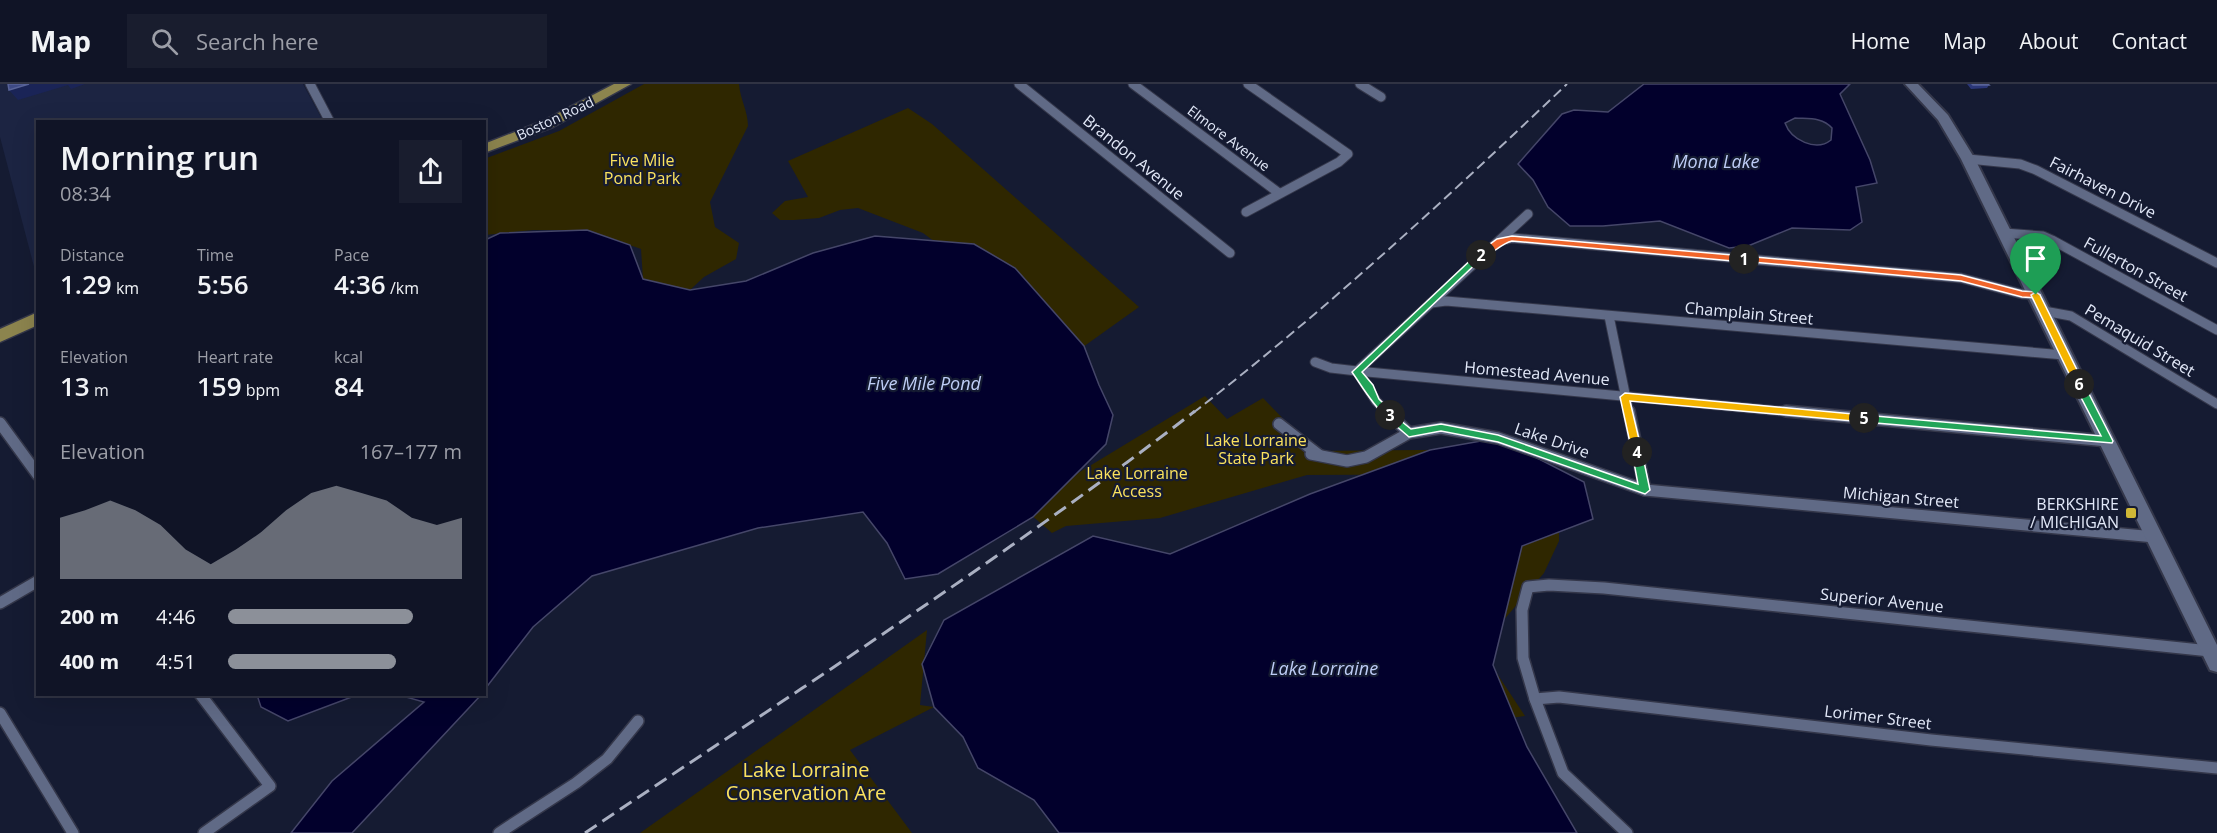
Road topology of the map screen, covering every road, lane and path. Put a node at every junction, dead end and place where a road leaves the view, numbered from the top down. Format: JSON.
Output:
{"nodes":[{"id":1,"x":310,"y":84,"type":"edge"},
{"id":2,"x":624,"y":84,"type":"edge"},
{"id":3,"x":1019,"y":84,"type":"edge"},
{"id":4,"x":1133,"y":84,"type":"edge"},
{"id":5,"x":1248,"y":84,"type":"edge"},
{"id":6,"x":1360,"y":84,"type":"edge"},
{"id":7,"x":1911,"y":84,"type":"edge"},
{"id":8,"x":1381,"y":97,"type":"dead end"},
{"id":9,"x":329,"y":120,"type":"edge"},
{"id":10,"x":486,"y":148,"type":"edge"},
{"id":11,"x":1968,"y":159,"type":"junction"},
{"id":12,"x":1279,"y":193,"type":"junction"},
{"id":13,"x":1246,"y":212,"type":"dead end"},
{"id":14,"x":1528,"y":214,"type":"dead end"},
{"id":15,"x":2004,"y":233,"type":"junction"},
{"id":16,"x":1500,"y":241,"type":"junction"},
{"id":17,"x":1230,"y":253,"type":"dead end"},
{"id":18,"x":2217,"y":263,"type":"edge"},
{"id":19,"x":2036,"y":295,"type":"junction"},
{"id":20,"x":1431,"y":303,"type":"junction"},
{"id":21,"x":2044,"y":311,"type":"junction"},
{"id":22,"x":1609,"y":316,"type":"junction"},
{"id":23,"x":36,"y":319,"type":"edge"},
{"id":24,"x":2217,"y":330,"type":"edge"},
{"id":25,"x":0,"y":336,"type":"edge"},
{"id":26,"x":2064,"y":355,"type":"junction"},
{"id":27,"x":1315,"y":362,"type":"dead end"},
{"id":28,"x":1356,"y":372,"type":"junction"},
{"id":29,"x":1625,"y":397,"type":"junction"},
{"id":30,"x":2217,"y":404,"type":"edge"},
{"id":31,"x":0,"y":423,"type":"edge"},
{"id":32,"x":1279,"y":424,"type":"dead end"},
{"id":33,"x":1409,"y":433,"type":"junction"},
{"id":34,"x":2108,"y":441,"type":"junction"},
{"id":35,"x":36,"y":472,"type":"edge"},
{"id":36,"x":1645,"y":490,"type":"junction"},
{"id":37,"x":2155,"y":537,"type":"junction"},
{"id":38,"x":36,"y":581,"type":"edge"},
{"id":39,"x":0,"y":603,"type":"edge"},
{"id":40,"x":2214,"y":657,"type":"edge"},
{"id":41,"x":202,"y":696,"type":"edge"},
{"id":42,"x":1535,"y":699,"type":"junction"},
{"id":43,"x":0,"y":713,"type":"edge"},
{"id":44,"x":638,"y":721,"type":"dead end"},
{"id":45,"x":2217,"y":768,"type":"edge"},
{"id":46,"x":73,"y":833,"type":"edge"},
{"id":47,"x":204,"y":833,"type":"edge"},
{"id":48,"x":499,"y":833,"type":"edge"},
{"id":49,"x":1627,"y":833,"type":"edge"}],
"edges":[{"from":1,"to":9,"type":"street"},
{"from":2,"to":10,"type":"main road","name":"Boston Road"},
{"from":3,"to":17,"type":"street","name":"Brandon Avenue"},
{"from":4,"to":12,"type":"street","name":"Elmore Avenue"},
{"from":5,"to":12,"type":"street"},
{"from":6,"to":8,"type":"street"},
{"from":7,"to":11,"type":"main road"},
{"from":11,"to":15,"type":"main road"},
{"from":11,"to":18,"type":"street","name":"Fairhaven Drive"},
{"from":12,"to":13,"type":"street"},
{"from":14,"to":16,"type":"street"},
{"from":15,"to":19,"type":"main road"},
{"from":15,"to":24,"type":"street","name":"Fullerton Street"},
{"from":16,"to":19,"type":"street"},
{"from":16,"to":20,"type":"street"},
{"from":19,"to":21,"type":"main road"},
{"from":20,"to":22,"type":"street","name":"Champlain Street"},
{"from":20,"to":28,"type":"street"},
{"from":21,"to":26,"type":"main road"},
{"from":21,"to":30,"type":"street","name":"Pemaquid Street"},
{"from":22,"to":26,"type":"street","name":"Champlain Street"},
{"from":22,"to":29,"type":"street"},
{"from":23,"to":25,"type":"main road"},
{"from":26,"to":34,"type":"main road"},
{"from":27,"to":28,"type":"street","name":"Homestead Avenue"},
{"from":28,"to":29,"type":"street","name":"Homestead Avenue"},
{"from":28,"to":33,"type":"street"},
{"from":29,"to":34,"type":"street","name":"Homestead Avenue"},
{"from":29,"to":36,"type":"street"},
{"from":31,"to":35,"type":"street"},
{"from":32,"to":33,"type":"street","name":"Lake Drive"},
{"from":33,"to":36,"type":"street","name":"Lake Drive"},
{"from":34,"to":37,"type":"main road"},
{"from":36,"to":37,"type":"street","name":"Michigan Street"},
{"from":37,"to":40,"type":"main road"},
{"from":38,"to":39,"type":"street"},
{"from":40,"to":42,"type":"street","name":"Superior Avenue"},
{"from":41,"to":47,"type":"street"},
{"from":42,"to":45,"type":"street","name":"Lorimer Street"},
{"from":42,"to":49,"type":"street"},
{"from":43,"to":46,"type":"street"},
{"from":44,"to":48,"type":"street"}]}
